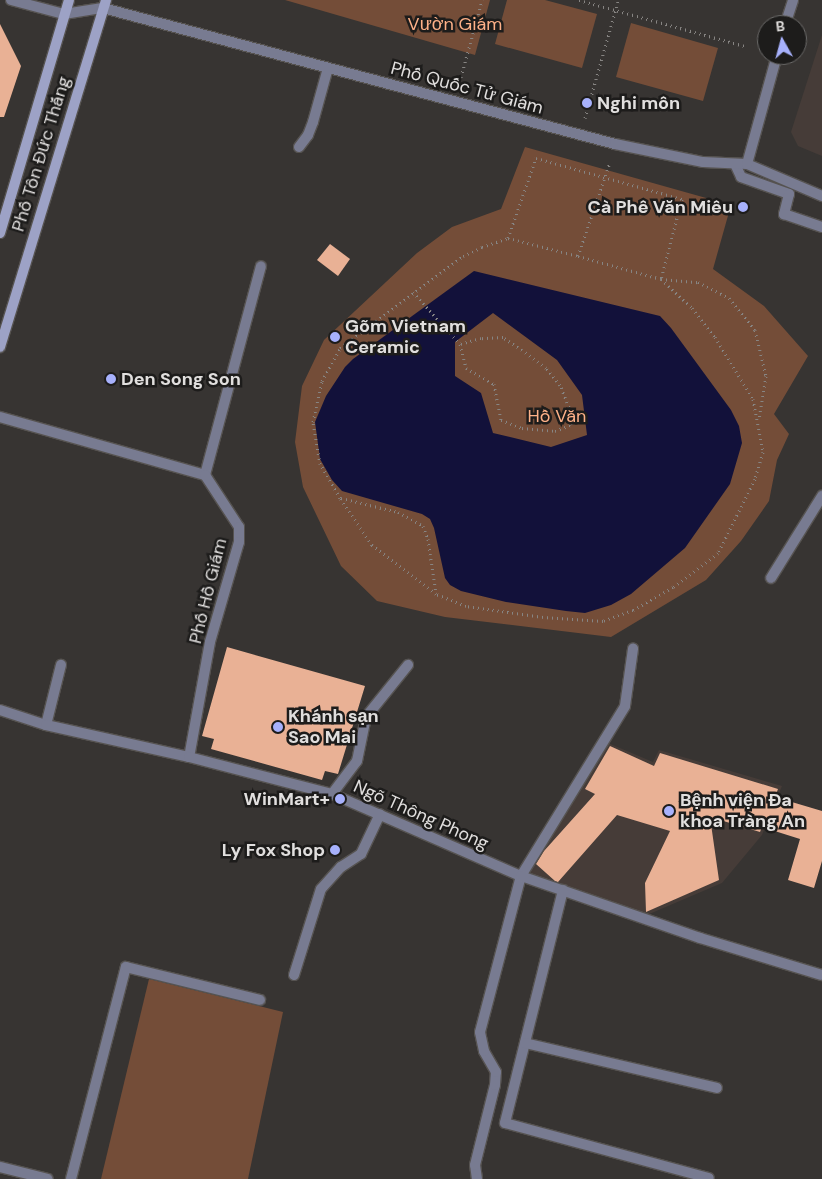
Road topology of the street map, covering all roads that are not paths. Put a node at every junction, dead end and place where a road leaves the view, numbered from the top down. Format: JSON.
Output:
{"nodes":[{"id":1,"x":11,"y":0,"type":"edge"},
{"id":2,"x":69,"y":0,"type":"edge"},
{"id":3,"x":793,"y":0,"type":"edge"},
{"id":4,"x":102,"y":3,"type":"edge"},
{"id":5,"x":64,"y":14,"type":"junction"},
{"id":6,"x":789,"y":15,"type":"edge"},
{"id":7,"x":774,"y":65,"type":"edge"},
{"id":8,"x":328,"y":68,"type":"junction"},
{"id":9,"x":299,"y":147,"type":"dead end"},
{"id":10,"x":735,"y":164,"type":"junction"},
{"id":11,"x":747,"y":164,"type":"junction"},
{"id":12,"x":822,"y":196,"type":"edge"},
{"id":13,"x":822,"y":227,"type":"edge"},
{"id":14,"x":0,"y":233,"type":"edge"},
{"id":15,"x":261,"y":266,"type":"dead end"},
{"id":16,"x":0,"y":347,"type":"edge"},
{"id":17,"x":0,"y":418,"type":"edge"},
{"id":18,"x":205,"y":474,"type":"junction"},
{"id":19,"x":822,"y":496,"type":"edge"},
{"id":20,"x":771,"y":578,"type":"dead end"},
{"id":21,"x":633,"y":649,"type":"dead end"},
{"id":22,"x":62,"y":665,"type":"dead end"},
{"id":23,"x":408,"y":665,"type":"dead end"},
{"id":24,"x":0,"y":710,"type":"edge"},
{"id":25,"x":46,"y":725,"type":"junction"},
{"id":26,"x":189,"y":757,"type":"junction"},
{"id":27,"x":332,"y":794,"type":"junction"},
{"id":28,"x":380,"y":814,"type":"junction"},
{"id":29,"x":521,"y":876,"type":"junction"},
{"id":30,"x":563,"y":890,"type":"junction"},
{"id":31,"x":822,"y":974,"type":"edge"},
{"id":32,"x":294,"y":975,"type":"dead end"},
{"id":33,"x":260,"y":1000,"type":"dead end"},
{"id":34,"x":525,"y":1043,"type":"junction"},
{"id":35,"x":717,"y":1088,"type":"dead end"},
{"id":36,"x":0,"y":1167,"type":"edge"},
{"id":37,"x":709,"y":1178,"type":"dead end"},
{"id":38,"x":48,"y":1179,"type":"edge"},
{"id":39,"x":71,"y":1179,"type":"edge"},
{"id":40,"x":477,"y":1179,"type":"edge"}],
"edges":[{"from":1,"to":5,"type":"street"},
{"from":2,"to":5,"type":"main road","name":"Phố Tôn Đức Thắng"},
{"from":3,"to":6,"type":"street"},
{"from":4,"to":5,"type":"street"},
{"from":4,"to":8,"type":"street","name":"Phố Quốc Tử Giám"},
{"from":4,"to":16,"type":"main road","name":"Phố Tôn Đức Thắng"},
{"from":5,"to":14,"type":"main road","name":"Phố Tôn Đức Thắng"},
{"from":7,"to":11,"type":"street"},
{"from":8,"to":9,"type":"street"},
{"from":8,"to":10,"type":"street","name":"Phố Quốc Tử Giám"},
{"from":10,"to":11,"type":"street","name":"Phố Quốc Tử Giám"},
{"from":10,"to":13,"type":"street"},
{"from":11,"to":12,"type":"street","name":"Phố Quốc Tử Giám"},
{"from":15,"to":18,"type":"street"},
{"from":17,"to":18,"type":"street"},
{"from":18,"to":26,"type":"street","name":"Phố Hồ Giám"},
{"from":19,"to":20,"type":"street"},
{"from":21,"to":29,"type":"street"},
{"from":22,"to":25,"type":"street"},
{"from":23,"to":27,"type":"street"},
{"from":24,"to":25,"type":"street","name":"Ngõ Thông Phong"},
{"from":25,"to":26,"type":"street","name":"Ngõ Thông Phong"},
{"from":26,"to":27,"type":"street","name":"Ngõ Thông Phong"},
{"from":27,"to":28,"type":"street","name":"Ngõ Thông Phong"},
{"from":28,"to":29,"type":"street","name":"Ngõ Thông Phong"},
{"from":28,"to":32,"type":"street"},
{"from":29,"to":30,"type":"street","name":"Ngõ Thông Phong"},
{"from":29,"to":40,"type":"street"},
{"from":30,"to":31,"type":"street","name":"Ngõ Thông Phong"},
{"from":30,"to":34,"type":"street"},
{"from":33,"to":39,"type":"street"},
{"from":34,"to":35,"type":"street"},
{"from":34,"to":37,"type":"street"},
{"from":36,"to":38,"type":"street"}]}
